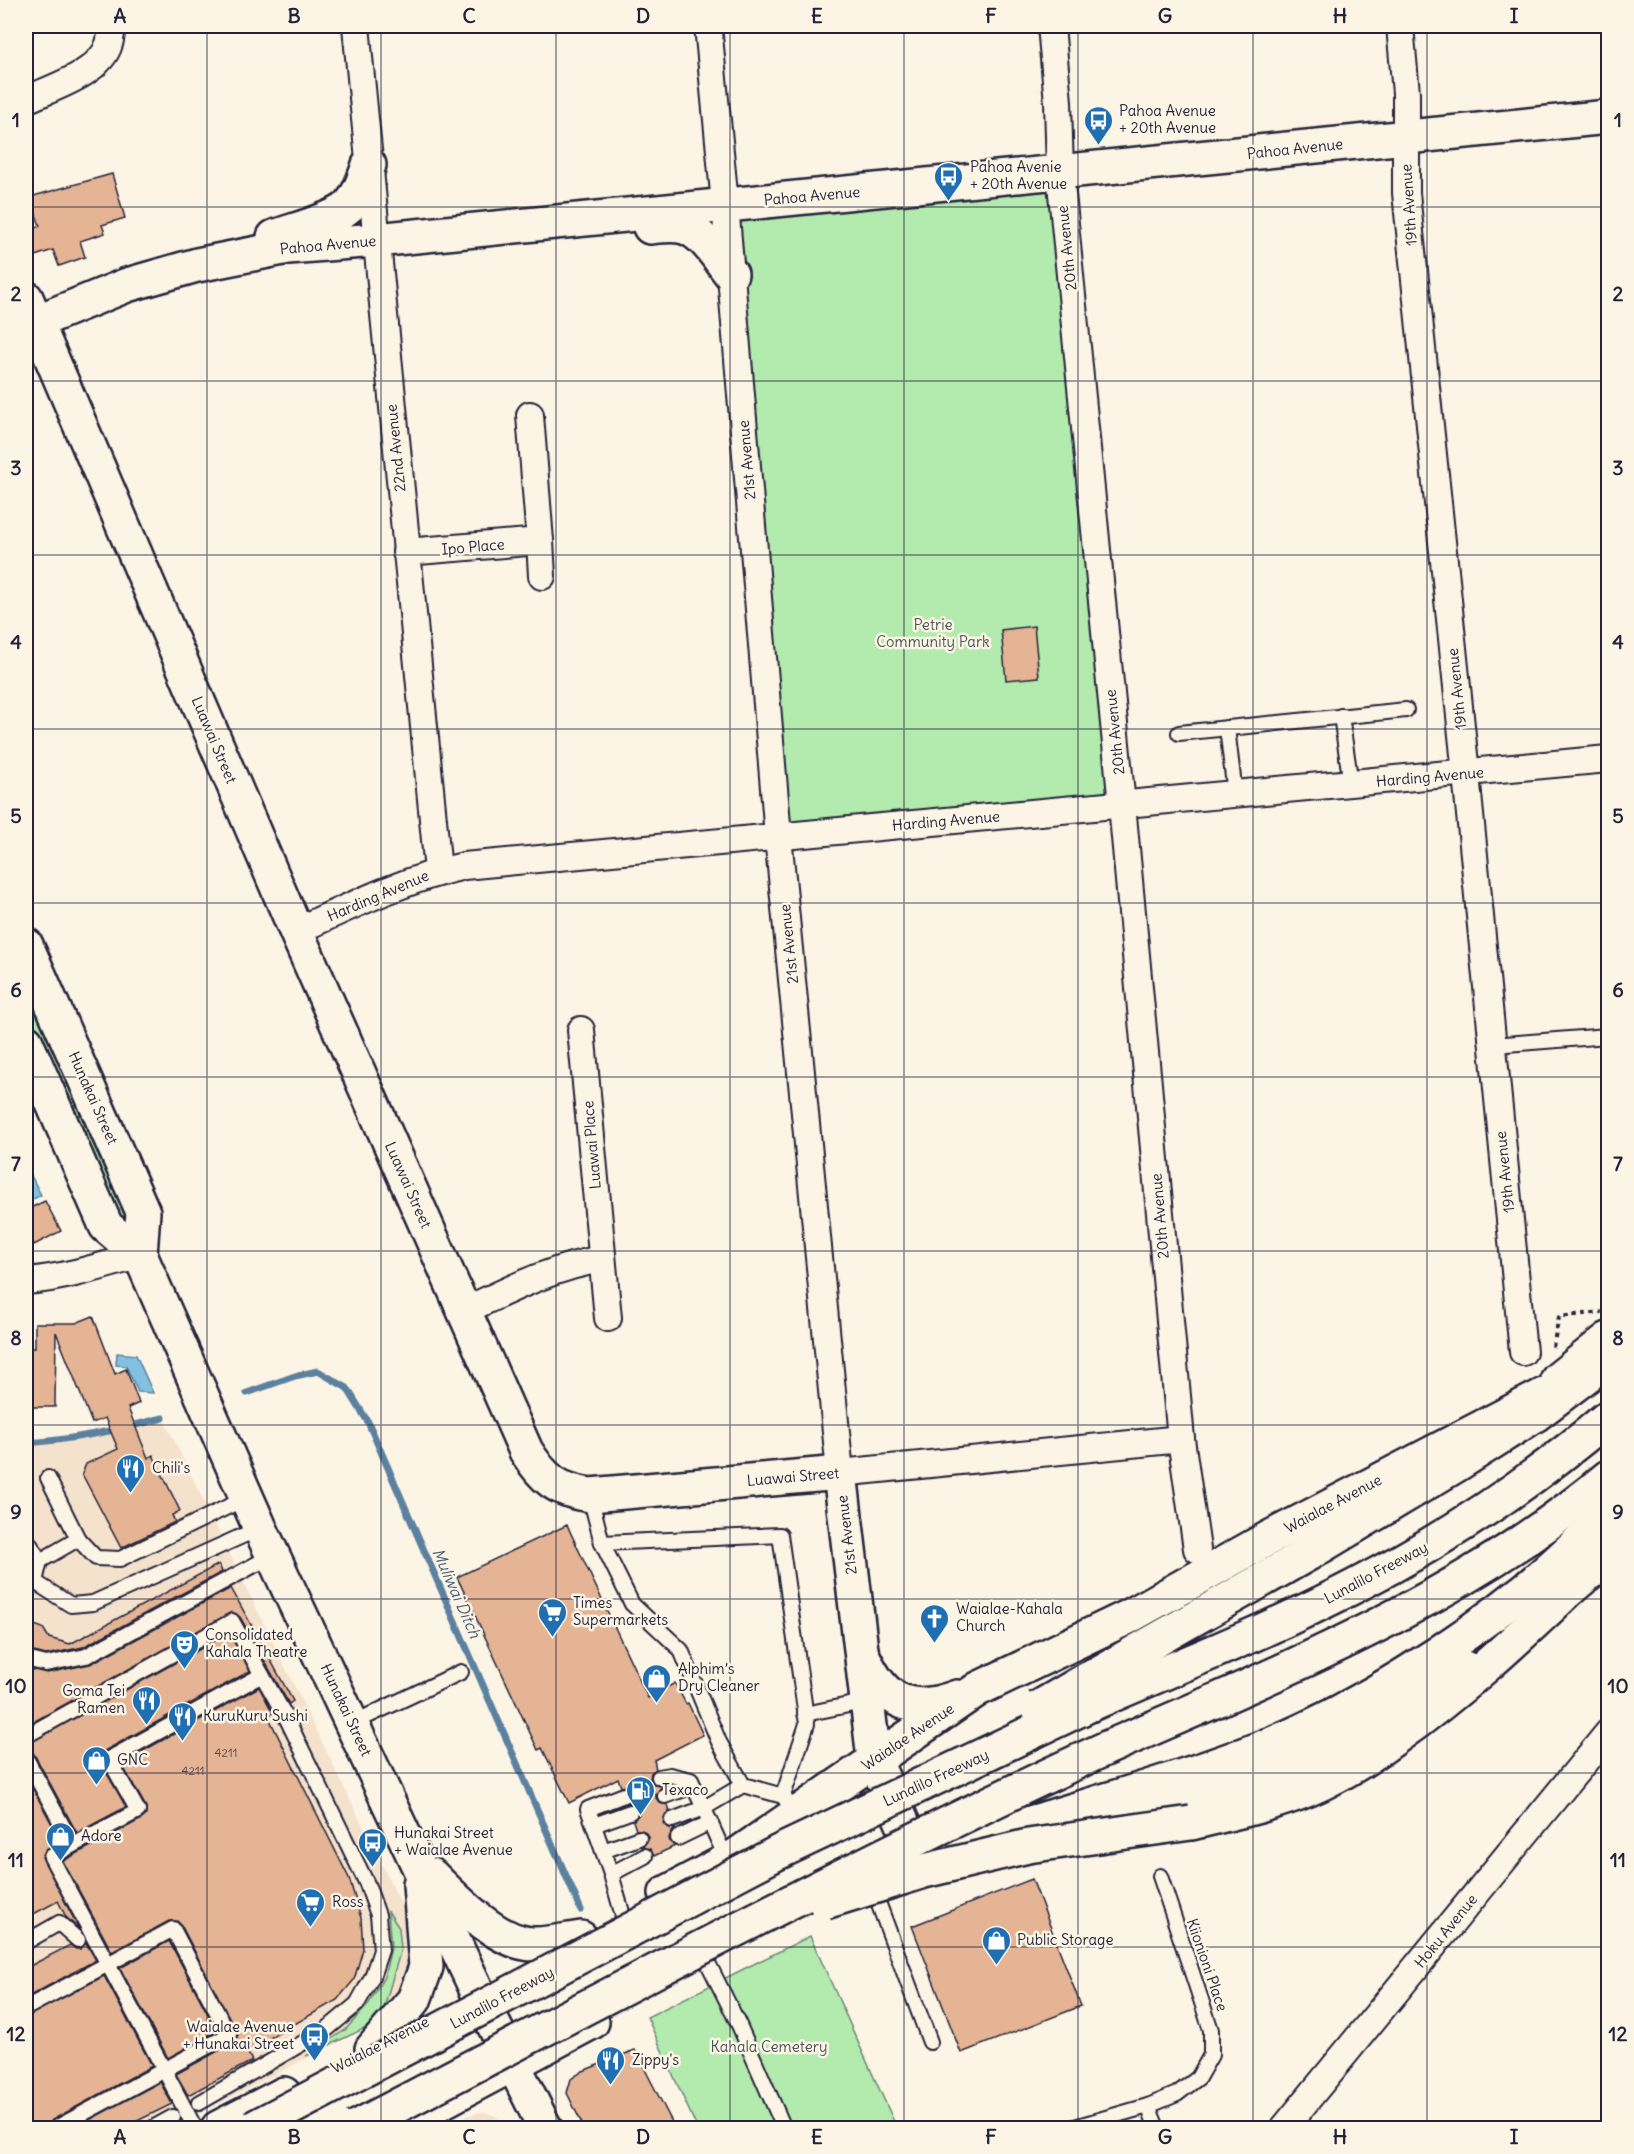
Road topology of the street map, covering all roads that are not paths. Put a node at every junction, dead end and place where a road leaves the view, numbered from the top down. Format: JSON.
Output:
{"nodes":[{"id":1,"x":112,"y":26,"type":"edge"},
{"id":2,"x":356,"y":26,"type":"edge"},
{"id":3,"x":708,"y":26,"type":"edge"},
{"id":4,"x":1051,"y":26,"type":"edge"},
{"id":5,"x":1400,"y":26,"type":"edge"},
{"id":6,"x":26,"y":100,"type":"edge"},
{"id":7,"x":1608,"y":117,"type":"edge"},
{"id":8,"x":1406,"y":137,"type":"junction"},
{"id":9,"x":369,"y":165,"type":"junction"},
{"id":10,"x":1060,"y":173,"type":"junction"},
{"id":11,"x":725,"y":204,"type":"junction"},
{"id":12,"x":563,"y":221,"type":"junction"},
{"id":13,"x":376,"y":240,"type":"junction"},
{"id":14,"x":197,"y":265,"type":"junction"},
{"id":15,"x":731,"y":274,"type":"junction"},
{"id":16,"x":29,"y":315,"type":"edge"},
{"id":17,"x":530,"y":415,"type":"dead end"},
{"id":18,"x":540,"y":541,"type":"junction"},
{"id":19,"x":406,"y":552,"type":"junction"},
{"id":20,"x":542,"y":576,"type":"dead end"},
{"id":21,"x":1406,"y":710,"type":"dead end"},
{"id":22,"x":1341,"y":716,"type":"junction"},
{"id":23,"x":1227,"y":728,"type":"junction"},
{"id":24,"x":1179,"y":733,"type":"dead end"},
{"id":25,"x":1608,"y":759,"type":"edge"},
{"id":26,"x":1466,"y":774,"type":"junction"},
{"id":27,"x":1352,"y":784,"type":"junction"},
{"id":28,"x":1235,"y":795,"type":"junction"},
{"id":29,"x":1122,"y":805,"type":"junction"},
{"id":30,"x":778,"y":836,"type":"junction"},
{"id":31,"x":438,"y":871,"type":"junction"},
{"id":32,"x":296,"y":931,"type":"junction"},
{"id":33,"x":26,"y":945,"type":"edge"},
{"id":34,"x":581,"y":1030,"type":"dead end"},
{"id":35,"x":1608,"y":1036,"type":"edge"},
{"id":36,"x":26,"y":1042,"type":"edge"},
{"id":37,"x":1493,"y":1045,"type":"junction"},
{"id":38,"x":140,"y":1255,"type":"junction"},
{"id":39,"x":602,"y":1260,"type":"junction"},
{"id":40,"x":26,"y":1281,"type":"edge"},
{"id":41,"x":464,"y":1311,"type":"junction"},
{"id":42,"x":608,"y":1318,"type":"dead end"},
{"id":43,"x":1608,"y":1339,"type":"edge"},
{"id":44,"x":1523,"y":1352,"type":"dead end"},
{"id":45,"x":1599,"y":1370,"type":"edge"},
{"id":46,"x":1527,"y":1403,"type":"junction"},
{"id":47,"x":1608,"y":1417,"type":"edge"},
{"id":48,"x":1180,"y":1438,"type":"junction"},
{"id":49,"x":840,"y":1473,"type":"junction"},
{"id":50,"x":1608,"y":1477,"type":"edge"},
{"id":51,"x":48,"y":1478,"type":"dead end"},
{"id":52,"x":590,"y":1495,"type":"junction"},
{"id":53,"x":246,"y":1498,"type":"junction"},
{"id":54,"x":1608,"y":1515,"type":"edge"},
{"id":55,"x":26,"y":1538,"type":"edge"},
{"id":56,"x":78,"y":1539,"type":"junction"},
{"id":57,"x":266,"y":1542,"type":"junction"},
{"id":58,"x":602,"y":1543,"type":"junction"},
{"id":59,"x":1197,"y":1549,"type":"dead end"},
{"id":60,"x":1608,"y":1557,"type":"edge"},
{"id":61,"x":40,"y":1562,"type":"junction"},
{"id":62,"x":30,"y":1584,"type":"edge"},
{"id":63,"x":1571,"y":1588,"type":"junction"},
{"id":64,"x":861,"y":1654,"type":"junction"},
{"id":65,"x":27,"y":1663,"type":"edge"},
{"id":66,"x":461,"y":1672,"type":"dead end"},
{"id":67,"x":262,"y":1675,"type":"junction"},
{"id":68,"x":978,"y":1689,"type":"junction"},
{"id":69,"x":1087,"y":1693,"type":"junction"},
{"id":70,"x":868,"y":1701,"type":"junction"},
{"id":71,"x":805,"y":1714,"type":"junction"},
{"id":72,"x":353,"y":1723,"type":"junction"},
{"id":73,"x":1608,"y":1733,"type":"edge"},
{"id":74,"x":26,"y":1736,"type":"edge"},
{"id":75,"x":26,"y":1758,"type":"edge"},
{"id":76,"x":874,"y":1759,"type":"junction"},
{"id":77,"x":659,"y":1777,"type":"dead end"},
{"id":78,"x":743,"y":1785,"type":"junction"},
{"id":79,"x":693,"y":1786,"type":"junction"},
{"id":80,"x":624,"y":1795,"type":"dead end"},
{"id":81,"x":665,"y":1796,"type":"dead end"},
{"id":82,"x":790,"y":1806,"type":"junction"},
{"id":83,"x":704,"y":1808,"type":"junction"},
{"id":84,"x":630,"y":1812,"type":"dead end"},
{"id":85,"x":672,"y":1821,"type":"dead end"},
{"id":86,"x":711,"y":1822,"type":"junction"},
{"id":87,"x":1034,"y":1822,"type":"junction"},
{"id":88,"x":594,"y":1825,"type":"junction"},
{"id":89,"x":639,"y":1838,"type":"dead end"},
{"id":90,"x":678,"y":1838,"type":"dead end"},
{"id":91,"x":73,"y":1845,"type":"junction"},
{"id":92,"x":603,"y":1851,"type":"junction"},
{"id":93,"x":916,"y":1853,"type":"junction"},
{"id":94,"x":645,"y":1856,"type":"dead end"},
{"id":95,"x":727,"y":1860,"type":"junction"},
{"id":96,"x":418,"y":1864,"type":"junction"},
{"id":97,"x":611,"y":1874,"type":"junction"},
{"id":98,"x":868,"y":1876,"type":"junction"},
{"id":99,"x":1160,"y":1876,"type":"dead end"},
{"id":100,"x":623,"y":1916,"type":"junction"},
{"id":101,"x":735,"y":1930,"type":"junction"},
{"id":102,"x":581,"y":1938,"type":"junction"},
{"id":103,"x":78,"y":1940,"type":"dead end"},
{"id":104,"x":26,"y":1942,"type":"edge"},
{"id":105,"x":707,"y":1961,"type":"junction"},
{"id":106,"x":107,"y":1964,"type":"junction"},
{"id":107,"x":479,"y":1995,"type":"junction"},
{"id":108,"x":26,"y":2008,"type":"edge"},
{"id":109,"x":930,"y":2042,"type":"dead end"},
{"id":110,"x":372,"y":2049,"type":"junction"},
{"id":111,"x":513,"y":2064,"type":"junction"},
{"id":112,"x":163,"y":2070,"type":"junction"},
{"id":113,"x":199,"y":2103,"type":"dead end"},
{"id":114,"x":1148,"y":2106,"type":"junction"},
{"id":115,"x":173,"y":2117,"type":"dead end"},
{"id":116,"x":56,"y":2128,"type":"edge"},
{"id":117,"x":153,"y":2128,"type":"edge"},
{"id":118,"x":195,"y":2128,"type":"edge"},
{"id":119,"x":218,"y":2128,"type":"edge"},
{"id":120,"x":253,"y":2128,"type":"edge"},
{"id":121,"x":355,"y":2128,"type":"edge"},
{"id":122,"x":393,"y":2128,"type":"edge"},
{"id":123,"x":545,"y":2128,"type":"edge"},
{"id":124,"x":784,"y":2128,"type":"edge"},
{"id":125,"x":1071,"y":2128,"type":"edge"},
{"id":126,"x":1157,"y":2128,"type":"edge"},
{"id":127,"x":1284,"y":2128,"type":"edge"}],
"edges":[{"from":1,"to":6,"type":"street"},
{"from":2,"to":9,"type":"street","name":"22nd Avenue"},
{"from":3,"to":11,"type":"street","name":"21st Avenue"},
{"from":4,"to":10,"type":"street","name":"20th Avenue"},
{"from":5,"to":8,"type":"street","name":"19th Avenue"},
{"from":7,"to":8,"type":"main road","name":"Pahoa Avenue"},
{"from":8,"to":10,"type":"main road","name":"Pahoa Avenue"},
{"from":8,"to":26,"type":"street","name":"19th Avenue"},
{"from":9,"to":13,"type":"street","name":"22nd Avenue"},
{"from":9,"to":14,"type":"main road"},
{"from":10,"to":11,"type":"main road","name":"Pahoa Avenue"},
{"from":10,"to":29,"type":"street","name":"20th Avenue"},
{"from":11,"to":12,"type":"main road","name":"Pahoa Avenue"},
{"from":11,"to":15,"type":"street","name":"21st Avenue"},
{"from":12,"to":13,"type":"main road","name":"Pahoa Avenue"},
{"from":12,"to":15,"type":"main road"},
{"from":13,"to":14,"type":"main road","name":"Pahoa Avenue"},
{"from":13,"to":19,"type":"street","name":"22nd Avenue"},
{"from":14,"to":16,"type":"main road","name":"Pahoa Avenue"},
{"from":15,"to":30,"type":"street","name":"21st Avenue"},
{"from":16,"to":32,"type":"main road","name":"Luawai Street"},
{"from":17,"to":18,"type":"street"},
{"from":18,"to":19,"type":"street","name":"Ipo Place"},
{"from":18,"to":20,"type":"street"},
{"from":19,"to":31,"type":"street","name":"22nd Avenue"},
{"from":21,"to":22,"type":"lane"},
{"from":22,"to":23,"type":"lane"},
{"from":22,"to":27,"type":"lane"},
{"from":23,"to":24,"type":"lane"},
{"from":23,"to":28,"type":"lane"},
{"from":25,"to":26,"type":"street","name":"Harding Avenue"},
{"from":26,"to":27,"type":"street","name":"Harding Avenue"},
{"from":26,"to":37,"type":"street","name":"19th Avenue"},
{"from":27,"to":28,"type":"street","name":"Harding Avenue"},
{"from":28,"to":29,"type":"street","name":"Harding Avenue"},
{"from":29,"to":30,"type":"street","name":"Harding Avenue"},
{"from":29,"to":48,"type":"street","name":"20th Avenue"},
{"from":30,"to":31,"type":"street","name":"Harding Avenue"},
{"from":30,"to":49,"type":"street","name":"21st Avenue"},
{"from":31,"to":32,"type":"street","name":"Harding Avenue"},
{"from":32,"to":41,"type":"main road","name":"Luawai Street"},
{"from":33,"to":38,"type":"main road","name":"Hunakai Street"},
{"from":34,"to":39,"type":"street","name":"Luawai Place"},
{"from":35,"to":37,"type":"lane"},
{"from":36,"to":38,"type":"main road","name":"Hunakai Street"},
{"from":37,"to":44,"type":"street","name":"19th Avenue"},
{"from":38,"to":40,"type":"street"},
{"from":38,"to":53,"type":"main road","name":"Hunakai Street"},
{"from":39,"to":41,"type":"street"},
{"from":39,"to":42,"type":"street","name":"Luawai Place"},
{"from":41,"to":52,"type":"main road","name":"Luawai Street"},
{"from":43,"to":46,"type":"main road"},
{"from":45,"to":46,"type":"main road","name":"Waialae Avenue"},
{"from":45,"to":69,"type":"main road"},
{"from":46,"to":68,"type":"main road","name":"Waialae Avenue"},
{"from":47,"to":69,"type":"main road","name":"Lunalilo Freeway"},
{"from":48,"to":49,"type":"street","name":"Luawai Street"},
{"from":48,"to":59,"type":"street","name":"20th Avenue"},
{"from":49,"to":52,"type":"main road","name":"Luawai Street"},
{"from":49,"to":64,"type":"main road","name":"21st Avenue"},
{"from":50,"to":101,"type":"main road","bridge":true},
{"from":51,"to":56,"type":"lane"},
{"from":52,"to":58,"type":"lane"},
{"from":53,"to":56,"type":"lane"},
{"from":53,"to":57,"type":"main road","name":"Hunakai Street"},
{"from":54,"to":87,"type":"main road"},
{"from":55,"to":61,"type":"lane"},
{"from":56,"to":61,"type":"lane"},
{"from":57,"to":62,"type":"lane"},
{"from":57,"to":65,"type":"lane"},
{"from":57,"to":72,"type":"main road","name":"Hunakai Street"},
{"from":58,"to":71,"type":"lane"},
{"from":58,"to":78,"type":"lane"},
{"from":60,"to":63,"type":"main road"},
{"from":61,"to":62,"type":"lane"},
{"from":63,"to":87,"type":"main road"},
{"from":63,"to":101,"type":"main road","bridge":true},
{"from":64,"to":68,"type":"main road"},
{"from":64,"to":70,"type":"main road","name":"21st Avenue"},
{"from":66,"to":72,"type":"lane"},
{"from":67,"to":74,"type":"lane"},
{"from":67,"to":91,"type":"lane"},
{"from":67,"to":113,"type":"lane"},
{"from":68,"to":76,"type":"main road","name":"Waialae Avenue"},
{"from":69,"to":120,"type":"main road","name":"Lunalilo Freeway","bridge":true},
{"from":70,"to":71,"type":"lane"},
{"from":70,"to":76,"type":"main road","name":"21st Avenue"},
{"from":71,"to":82,"type":"lane"},
{"from":72,"to":96,"type":"main road","name":"Hunakai Street"},
{"from":73,"to":127,"type":"street","name":"Hoku Avenue"},
{"from":75,"to":91,"type":"lane"},
{"from":76,"to":82,"type":"main road","name":"Waialae Avenue"},
{"from":76,"to":93,"type":"main road","name":"21st Avenue"},
{"from":77,"to":79,"type":"lane"},
{"from":78,"to":82,"type":"lane"},
{"from":78,"to":83,"type":"lane"},
{"from":79,"to":81,"type":"lane"},
{"from":79,"to":83,"type":"lane"},
{"from":80,"to":88,"type":"lane"},
{"from":82,"to":95,"type":"main road","name":"Waialae Avenue"},
{"from":83,"to":85,"type":"lane"},
{"from":83,"to":86,"type":"lane"},
{"from":84,"to":88,"type":"lane"},
{"from":86,"to":90,"type":"lane"},
{"from":86,"to":95,"type":"lane"},
{"from":87,"to":93,"type":"main road"},
{"from":88,"to":92,"type":"lane"},
{"from":89,"to":92,"type":"lane"},
{"from":91,"to":106,"type":"lane"},
{"from":92,"to":97,"type":"lane"},
{"from":93,"to":98,"type":"main road"},
{"from":94,"to":97,"type":"lane"},
{"from":95,"to":100,"type":"main road","name":"Waialae Avenue"},
{"from":96,"to":102,"type":"main road"},
{"from":96,"to":107,"type":"main road","name":"Hunakai Street"},
{"from":96,"to":110,"type":"main road"},
{"from":97,"to":100,"type":"lane"},
{"from":98,"to":105,"type":"main road"},
{"from":98,"to":109,"type":"lane"},
{"from":99,"to":114,"type":"lane","name":"Kiionioni Place"},
{"from":100,"to":102,"type":"main road","name":"Waialae Avenue"},
{"from":101,"to":121,"type":"main road","bridge":true},
{"from":102,"to":107,"type":"main road","name":"Waialae Avenue"},
{"from":103,"to":104,"type":"lane"},
{"from":105,"to":111,"type":"main road"},
{"from":105,"to":124,"type":"lane"},
{"from":106,"to":108,"type":"lane"},
{"from":106,"to":112,"type":"lane"},
{"from":106,"to":112,"type":"lane"},
{"from":107,"to":110,"type":"main road","name":"Waialae Avenue"},
{"from":107,"to":111,"type":"main road","name":"Hunakai Street"},
{"from":110,"to":119,"type":"main road","name":"Waialae Avenue"},
{"from":111,"to":122,"type":"main road"},
{"from":111,"to":123,"type":"main road","name":"Hunakai Street"},
{"from":112,"to":116,"type":"lane"},
{"from":112,"to":118,"type":"lane"},
{"from":114,"to":125,"type":"lane","name":"Kiionioni Place"},
{"from":114,"to":126,"type":"lane"},
{"from":115,"to":117,"type":"lane"}]}
